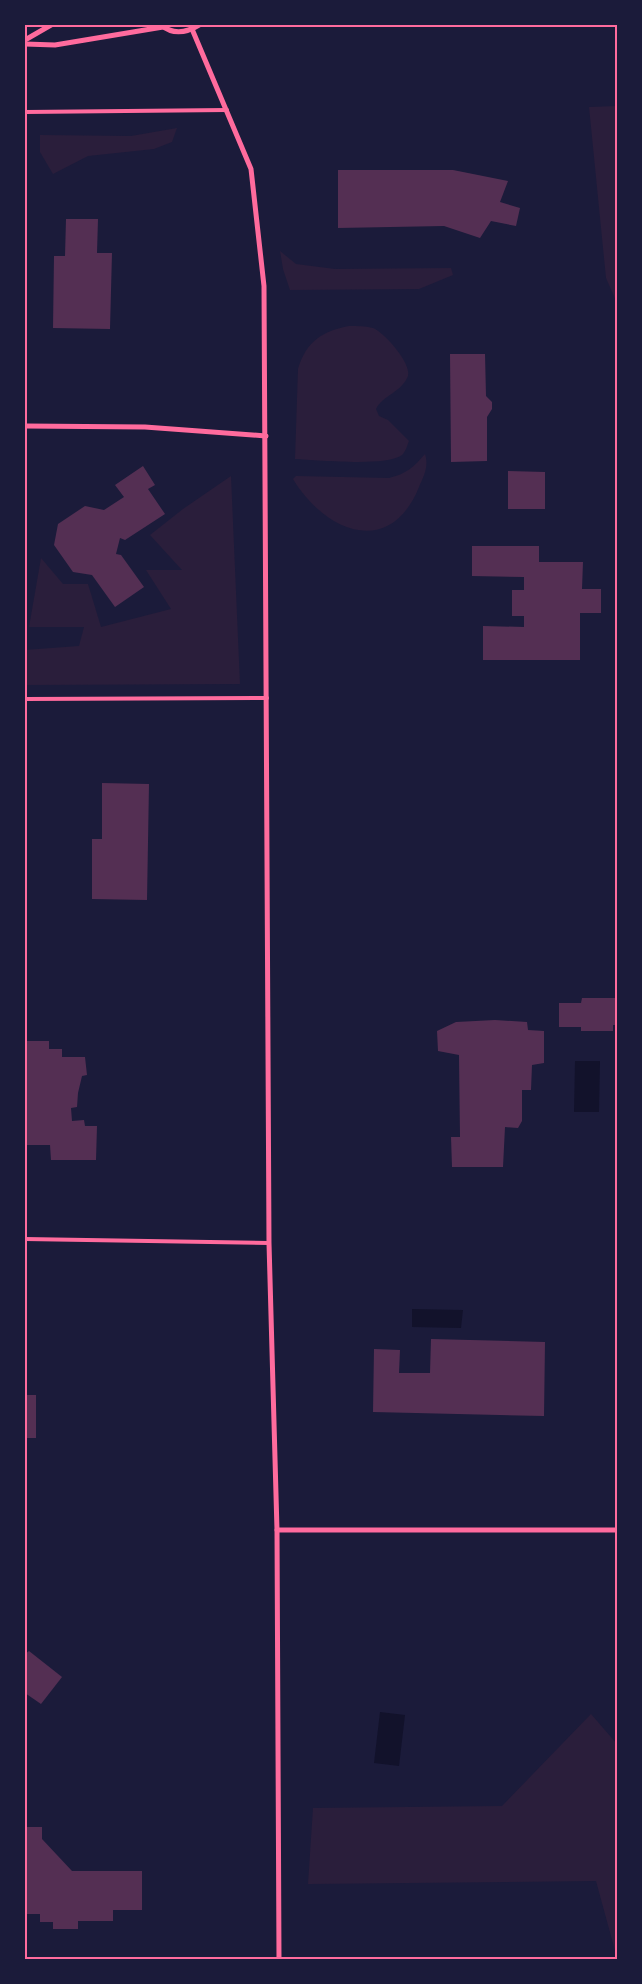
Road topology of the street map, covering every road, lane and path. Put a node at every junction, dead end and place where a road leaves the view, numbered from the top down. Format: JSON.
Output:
{"nodes":[{"id":1,"x":51,"y":25,"type":"edge"},
{"id":2,"x":199,"y":25,"type":"edge"},
{"id":3,"x":162,"y":26,"type":"edge"},
{"id":4,"x":192,"y":29,"type":"junction"},
{"id":5,"x":25,"y":42,"type":"edge"},
{"id":6,"x":227,"y":110,"type":"junction"},
{"id":7,"x":25,"y":112,"type":"edge"},
{"id":8,"x":25,"y":426,"type":"edge"},
{"id":9,"x":266,"y":436,"type":"junction"},
{"id":10,"x":267,"y":698,"type":"junction"},
{"id":11,"x":25,"y":699,"type":"edge"},
{"id":12,"x":25,"y":1239,"type":"edge"},
{"id":13,"x":269,"y":1244,"type":"junction"},
{"id":14,"x":276,"y":1530,"type":"junction"},
{"id":15,"x":617,"y":1530,"type":"edge"},
{"id":16,"x":279,"y":1959,"type":"edge"}],
"edges":[{"from":1,"to":5,"type":"street"},
{"from":2,"to":4,"type":"street"},
{"from":3,"to":4,"type":"street"},
{"from":3,"to":5,"type":"street"},
{"from":4,"to":6,"type":"street"},
{"from":6,"to":7,"type":"lane"},
{"from":6,"to":9,"type":"street"},
{"from":8,"to":9,"type":"street"},
{"from":9,"to":10,"type":"street"},
{"from":10,"to":11,"type":"lane"},
{"from":10,"to":13,"type":"street"},
{"from":12,"to":13,"type":"lane"},
{"from":13,"to":14,"type":"street"},
{"from":14,"to":15,"type":"street"},
{"from":14,"to":16,"type":"street"}]}
